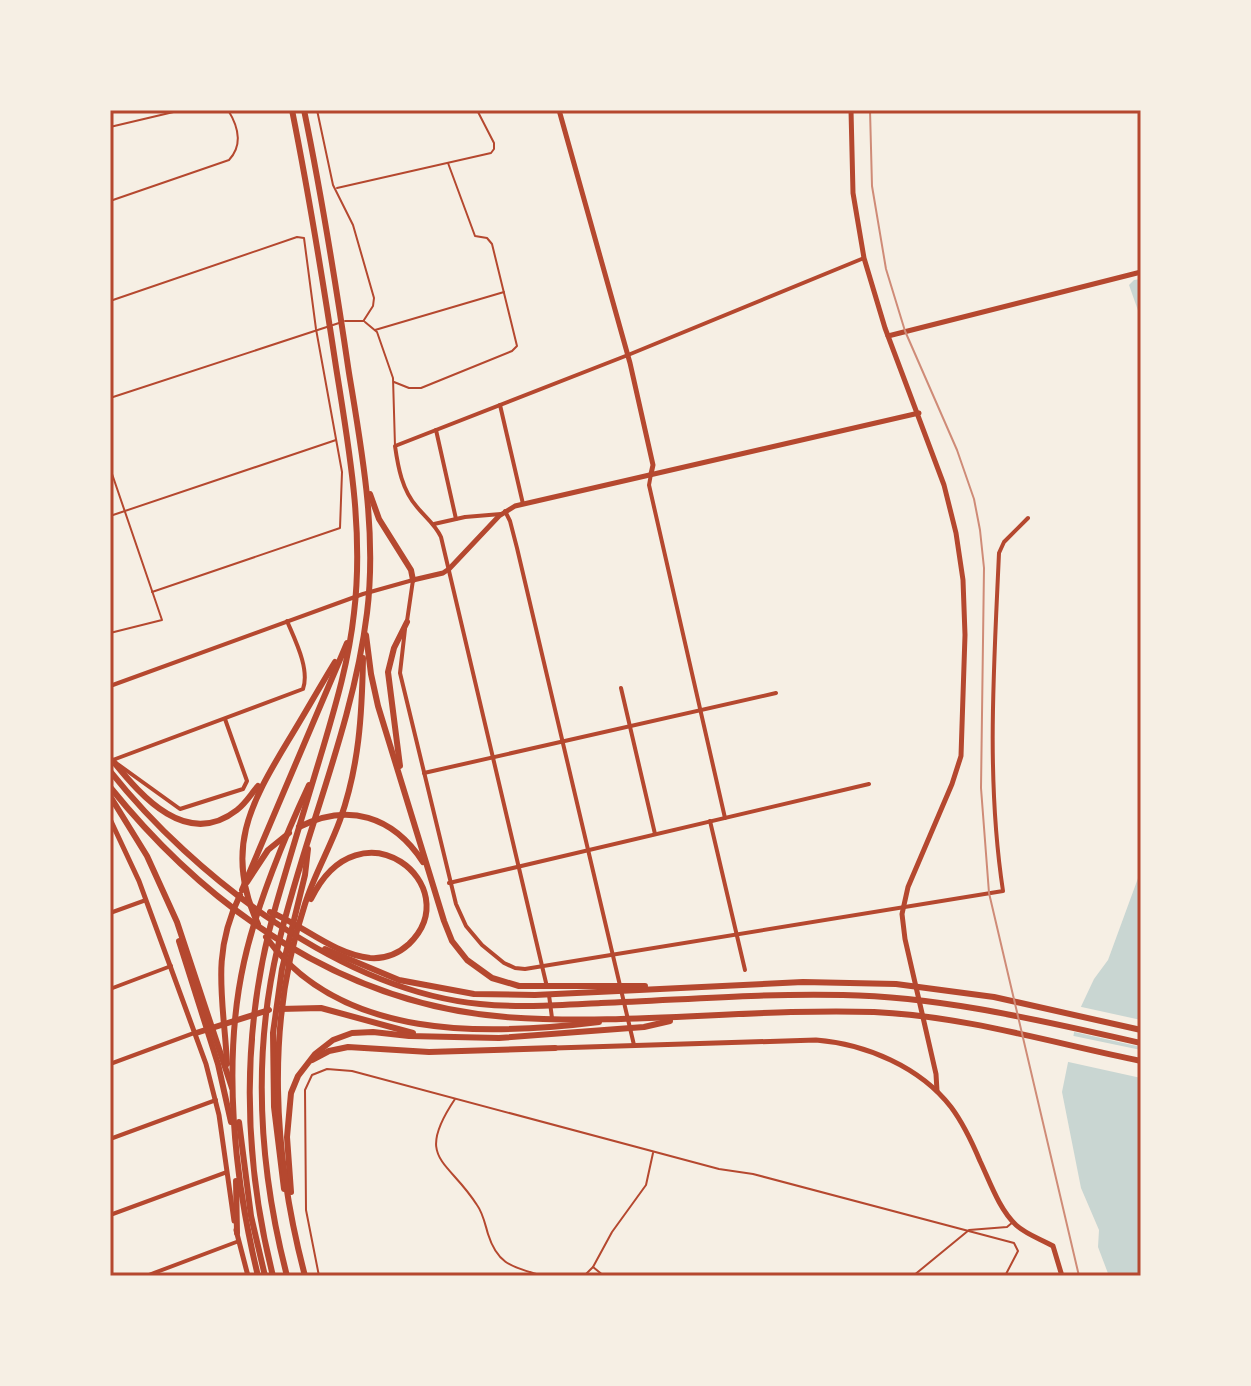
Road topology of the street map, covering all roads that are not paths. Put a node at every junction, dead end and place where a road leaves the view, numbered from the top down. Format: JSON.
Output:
{"nodes":[{"id":1,"x":182,"y":110,"type":"edge"},
{"id":2,"x":228,"y":110,"type":"edge"},
{"id":3,"x":298,"y":110,"type":"edge"},
{"id":4,"x":317,"y":110,"type":"edge"},
{"id":5,"x":477,"y":110,"type":"edge"},
{"id":6,"x":559,"y":110,"type":"edge"},
{"id":7,"x":851,"y":110,"type":"edge"},
{"id":8,"x":110,"y":127,"type":"edge"},
{"id":9,"x":448,"y":163,"type":"junction"},
{"id":10,"x":334,"y":189,"type":"junction"},
{"id":11,"x":110,"y":201,"type":"edge"},
{"id":12,"x":864,"y":258,"type":"junction"},
{"id":13,"x":1141,"y":272,"type":"edge"},
{"id":14,"x":505,"y":292,"type":"junction"},
{"id":15,"x":110,"y":301,"type":"edge"},
{"id":16,"x":364,"y":321,"type":"junction"},
{"id":17,"x":316,"y":329,"type":"junction"},
{"id":18,"x":375,"y":330,"type":"junction"},
{"id":19,"x":888,"y":336,"type":"junction"},
{"id":20,"x":338,"y":338,"type":"junction"},
{"id":21,"x":628,"y":355,"type":"junction"},
{"id":22,"x":394,"y":382,"type":"junction"},
{"id":23,"x":110,"y":398,"type":"edge"},
{"id":24,"x":500,"y":405,"type":"junction"},
{"id":25,"x":919,"y":413,"type":"junction"},
{"id":26,"x":436,"y":430,"type":"junction"},
{"id":27,"x":336,"y":439,"type":"junction"},
{"id":28,"x":395,"y":446,"type":"junction"},
{"id":29,"x":359,"y":460,"type":"junction"},
{"id":30,"x":110,"y":468,"type":"edge"},
{"id":31,"x":651,"y":474,"type":"junction"},
{"id":32,"x":523,"y":504,"type":"junction"},
{"id":33,"x":125,"y":512,"type":"junction"},
{"id":34,"x":503,"y":513,"type":"junction"},
{"id":35,"x":110,"y":516,"type":"edge"},
{"id":36,"x":1028,"y":518,"type":"dead end"},
{"id":37,"x":456,"y":519,"type":"junction"},
{"id":38,"x":434,"y":524,"type":"junction"},
{"id":39,"x":449,"y":569,"type":"junction"},
{"id":40,"x":413,"y":580,"type":"junction"},
{"id":41,"x":152,"y":592,"type":"junction"},
{"id":42,"x":363,"y":611,"type":"junction"},
{"id":43,"x":287,"y":621,"type":"junction"},
{"id":44,"x":407,"y":622,"type":"junction"},
{"id":45,"x":110,"y":633,"type":"edge"},
{"id":46,"x":348,"y":642,"type":"junction"},
{"id":47,"x":110,"y":686,"type":"edge"},
{"id":48,"x":621,"y":688,"type":"dead end"},
{"id":49,"x":776,"y":693,"type":"dead end"},
{"id":50,"x":701,"y":710,"type":"junction"},
{"id":51,"x":225,"y":719,"type":"junction"},
{"id":52,"x":630,"y":726,"type":"junction"},
{"id":53,"x":563,"y":742,"type":"junction"},
{"id":54,"x":494,"y":757,"type":"junction"},
{"id":55,"x":111,"y":760,"type":"edge"},
{"id":56,"x":317,"y":767,"type":"junction"},
{"id":57,"x":111,"y":772,"type":"edge"},
{"id":58,"x":423,"y":773,"type":"junction"},
{"id":59,"x":268,"y":774,"type":"junction"},
{"id":60,"x":869,"y":784,"type":"dead end"},
{"id":61,"x":110,"y":787,"type":"edge"},
{"id":62,"x":404,"y":790,"type":"junction"},
{"id":63,"x":110,"y":796,"type":"edge"},
{"id":64,"x":725,"y":818,"type":"junction"},
{"id":65,"x":110,"y":819,"type":"edge"},
{"id":66,"x":710,"y":821,"type":"junction"},
{"id":67,"x":310,"y":831,"type":"junction"},
{"id":68,"x":118,"y":834,"type":"junction"},
{"id":69,"x":655,"y":834,"type":"junction"},
{"id":70,"x":110,"y":838,"type":"edge"},
{"id":71,"x":588,"y":850,"type":"junction"},
{"id":72,"x":255,"y":863,"type":"junction"},
{"id":73,"x":519,"y":867,"type":"junction"},
{"id":74,"x":428,"y":870,"type":"junction"},
{"id":75,"x":449,"y":883,"type":"junction"},
{"id":76,"x":146,"y":900,"type":"junction"},
{"id":77,"x":246,"y":901,"type":"junction"},
{"id":78,"x":903,"y":907,"type":"junction"},
{"id":79,"x":110,"y":913,"type":"edge"},
{"id":80,"x":299,"y":924,"type":"junction"},
{"id":81,"x":737,"y":934,"type":"junction"},
{"id":82,"x":335,"y":953,"type":"junction"},
{"id":83,"x":612,"y":955,"type":"junction"},
{"id":84,"x":171,"y":966,"type":"junction"},
{"id":85,"x":543,"y":966,"type":"junction"},
{"id":86,"x":745,"y":970,"type":"dead end"},
{"id":87,"x":285,"y":972,"type":"junction"},
{"id":88,"x":110,"y":989,"type":"edge"},
{"id":89,"x":534,"y":991,"type":"junction"},
{"id":90,"x":687,"y":1017,"type":"junction"},
{"id":91,"x":541,"y":1022,"type":"junction"},
{"id":92,"x":1141,"y":1030,"type":"edge"},
{"id":93,"x":196,"y":1033,"type":"junction"},
{"id":94,"x":433,"y":1037,"type":"junction"},
{"id":95,"x":1141,"y":1043,"type":"edge"},
{"id":96,"x":219,"y":1045,"type":"junction"},
{"id":97,"x":634,"y":1047,"type":"junction"},
{"id":98,"x":555,"y":1048,"type":"junction"},
{"id":99,"x":1141,"y":1061,"type":"edge"},
{"id":100,"x":111,"y":1063,"type":"edge"},
{"id":101,"x":306,"y":1064,"type":"junction"},
{"id":102,"x":937,"y":1091,"type":"junction"},
{"id":103,"x":455,"y":1099,"type":"junction"},
{"id":104,"x":216,"y":1100,"type":"junction"},
{"id":105,"x":110,"y":1139,"type":"edge"},
{"id":106,"x":653,"y":1152,"type":"junction"},
{"id":107,"x":227,"y":1172,"type":"junction"},
{"id":108,"x":291,"y":1211,"type":"junction"},
{"id":109,"x":110,"y":1215,"type":"edge"},
{"id":110,"x":1013,"y":1222,"type":"junction"},
{"id":111,"x":969,"y":1230,"type":"junction"},
{"id":112,"x":237,"y":1233,"type":"junction"},
{"id":113,"x":239,"y":1241,"type":"junction"},
{"id":114,"x":593,"y":1267,"type":"junction"},
{"id":115,"x":146,"y":1276,"type":"edge"},
{"id":116,"x":248,"y":1276,"type":"edge"},
{"id":117,"x":258,"y":1276,"type":"edge"},
{"id":118,"x":265,"y":1276,"type":"edge"},
{"id":119,"x":273,"y":1276,"type":"edge"},
{"id":120,"x":287,"y":1276,"type":"edge"},
{"id":121,"x":305,"y":1276,"type":"edge"},
{"id":122,"x":319,"y":1276,"type":"edge"},
{"id":123,"x":543,"y":1276,"type":"edge"},
{"id":124,"x":584,"y":1276,"type":"edge"},
{"id":125,"x":604,"y":1276,"type":"edge"},
{"id":126,"x":913,"y":1276,"type":"edge"},
{"id":127,"x":1005,"y":1276,"type":"edge"},
{"id":128,"x":1062,"y":1276,"type":"edge"}],
"edges":[{"from":1,"to":8,"type":"lane"},
{"from":2,"to":11,"type":"lane"},
{"from":3,"to":20,"type":"highway"},
{"from":3,"to":56,"type":"highway"},
{"from":3,"to":67,"type":"highway"},
{"from":4,"to":10,"type":"lane"},
{"from":5,"to":9,"type":"lane"},
{"from":6,"to":21,"type":"main road"},
{"from":7,"to":12,"type":"main road"},
{"from":9,"to":10,"type":"lane"},
{"from":9,"to":14,"type":"lane"},
{"from":10,"to":16,"type":"lane"},
{"from":12,"to":19,"type":"main road"},
{"from":12,"to":21,"type":"street"},
{"from":13,"to":19,"type":"main road"},
{"from":14,"to":18,"type":"lane"},
{"from":14,"to":22,"type":"lane"},
{"from":15,"to":17,"type":"lane"},
{"from":16,"to":17,"type":"lane"},
{"from":16,"to":18,"type":"lane"},
{"from":17,"to":23,"type":"lane"},
{"from":17,"to":27,"type":"lane"},
{"from":18,"to":22,"type":"lane"},
{"from":19,"to":25,"type":"main road"},
{"from":20,"to":29,"type":"highway"},
{"from":20,"to":46,"type":"highway"},
{"from":21,"to":24,"type":"street"},
{"from":21,"to":31,"type":"main road"},
{"from":22,"to":28,"type":"lane"},
{"from":24,"to":26,"type":"street"},
{"from":24,"to":32,"type":"street"},
{"from":25,"to":31,"type":"main road"},
{"from":25,"to":78,"type":"main road"},
{"from":26,"to":28,"type":"street"},
{"from":26,"to":37,"type":"street"},
{"from":27,"to":33,"type":"lane"},
{"from":27,"to":41,"type":"lane"},
{"from":28,"to":38,"type":"street"},
{"from":29,"to":40,"type":"highway"},
{"from":29,"to":42,"type":"highway"},
{"from":30,"to":33,"type":"lane"},
{"from":31,"to":32,"type":"main road"},
{"from":31,"to":50,"type":"street"},
{"from":32,"to":34,"type":"main road"},
{"from":33,"to":35,"type":"lane"},
{"from":33,"to":41,"type":"lane"},
{"from":34,"to":37,"type":"street"},
{"from":34,"to":39,"type":"main road"},
{"from":34,"to":53,"type":"street"},
{"from":36,"to":78,"type":"street"},
{"from":37,"to":38,"type":"street"},
{"from":38,"to":39,"type":"street"},
{"from":39,"to":40,"type":"main road"},
{"from":39,"to":54,"type":"street"},
{"from":40,"to":43,"type":"street"},
{"from":40,"to":44,"type":"street"},
{"from":41,"to":45,"type":"lane"},
{"from":42,"to":62,"type":"highway"},
{"from":42,"to":80,"type":"highway"},
{"from":43,"to":47,"type":"street"},
{"from":43,"to":51,"type":"street"},
{"from":44,"to":58,"type":"street"},
{"from":44,"to":62,"type":"highway"},
{"from":46,"to":59,"type":"highway"},
{"from":46,"to":72,"type":"highway"},
{"from":48,"to":52,"type":"street"},
{"from":49,"to":50,"type":"street"},
{"from":50,"to":52,"type":"street"},
{"from":50,"to":64,"type":"street"},
{"from":51,"to":55,"type":"street"},
{"from":51,"to":55,"type":"street"},
{"from":52,"to":53,"type":"street"},
{"from":52,"to":69,"type":"street"},
{"from":53,"to":54,"type":"street"},
{"from":53,"to":71,"type":"street"},
{"from":54,"to":58,"type":"street"},
{"from":54,"to":73,"type":"street"},
{"from":55,"to":59,"type":"highway"},
{"from":56,"to":117,"type":"highway"},
{"from":56,"to":119,"type":"highway"},
{"from":57,"to":77,"type":"highway"},
{"from":58,"to":75,"type":"street"},
{"from":59,"to":91,"type":"highway"},
{"from":60,"to":64,"type":"street"},
{"from":61,"to":91,"type":"highway"},
{"from":62,"to":74,"type":"highway"},
{"from":63,"to":96,"type":"highway"},
{"from":64,"to":66,"type":"street"},
{"from":65,"to":68,"type":"main road"},
{"from":66,"to":69,"type":"street"},
{"from":66,"to":81,"type":"street"},
{"from":67,"to":87,"type":"highway"},
{"from":67,"to":120,"type":"highway"},
{"from":68,"to":70,"type":"street"},
{"from":68,"to":76,"type":"main road"},
{"from":69,"to":71,"type":"street"},
{"from":71,"to":73,"type":"street"},
{"from":71,"to":83,"type":"street"},
{"from":72,"to":74,"type":"highway"},
{"from":72,"to":96,"type":"highway"},
{"from":73,"to":75,"type":"street"},
{"from":73,"to":85,"type":"street"},
{"from":74,"to":89,"type":"highway"},
{"from":75,"to":85,"type":"street"},
{"from":76,"to":79,"type":"street"},
{"from":76,"to":84,"type":"main road"},
{"from":77,"to":82,"type":"highway"},
{"from":77,"to":82,"type":"highway"},
{"from":78,"to":81,"type":"street"},
{"from":78,"to":102,"type":"main road"},
{"from":80,"to":82,"type":"highway"},
{"from":80,"to":87,"type":"highway"},
{"from":81,"to":83,"type":"street"},
{"from":81,"to":86,"type":"street"},
{"from":82,"to":89,"type":"highway"},
{"from":82,"to":95,"type":"highway"},
{"from":83,"to":85,"type":"street"},
{"from":83,"to":97,"type":"street"},
{"from":84,"to":88,"type":"street"},
{"from":84,"to":93,"type":"main road"},
{"from":85,"to":98,"type":"street"},
{"from":87,"to":108,"type":"highway"},
{"from":89,"to":92,"type":"highway"},
{"from":90,"to":91,"type":"highway"},
{"from":90,"to":94,"type":"highway"},
{"from":90,"to":99,"type":"highway"},
{"from":93,"to":94,"type":"highway"},
{"from":93,"to":100,"type":"street"},
{"from":93,"to":104,"type":"main road"},
{"from":94,"to":101,"type":"highway"},
{"from":96,"to":112,"type":"highway"},
{"from":96,"to":118,"type":"highway"},
{"from":97,"to":98,"type":"main road"},
{"from":97,"to":102,"type":"main road"},
{"from":98,"to":101,"type":"highway"},
{"from":101,"to":108,"type":"highway"},
{"from":102,"to":110,"type":"main road"},
{"from":103,"to":106,"type":"lane"},
{"from":103,"to":122,"type":"lane"},
{"from":103,"to":123,"type":"lane"},
{"from":104,"to":105,"type":"street"},
{"from":104,"to":107,"type":"main road"},
{"from":106,"to":111,"type":"lane"},
{"from":106,"to":114,"type":"lane"},
{"from":107,"to":109,"type":"street"},
{"from":107,"to":112,"type":"main road"},
{"from":108,"to":121,"type":"highway"},
{"from":110,"to":111,"type":"lane"},
{"from":110,"to":128,"type":"main road"},
{"from":111,"to":126,"type":"lane"},
{"from":111,"to":127,"type":"lane"},
{"from":112,"to":113,"type":"main road"},
{"from":113,"to":115,"type":"street"},
{"from":113,"to":116,"type":"main road"},
{"from":114,"to":124,"type":"lane"},
{"from":114,"to":125,"type":"lane"}]}
